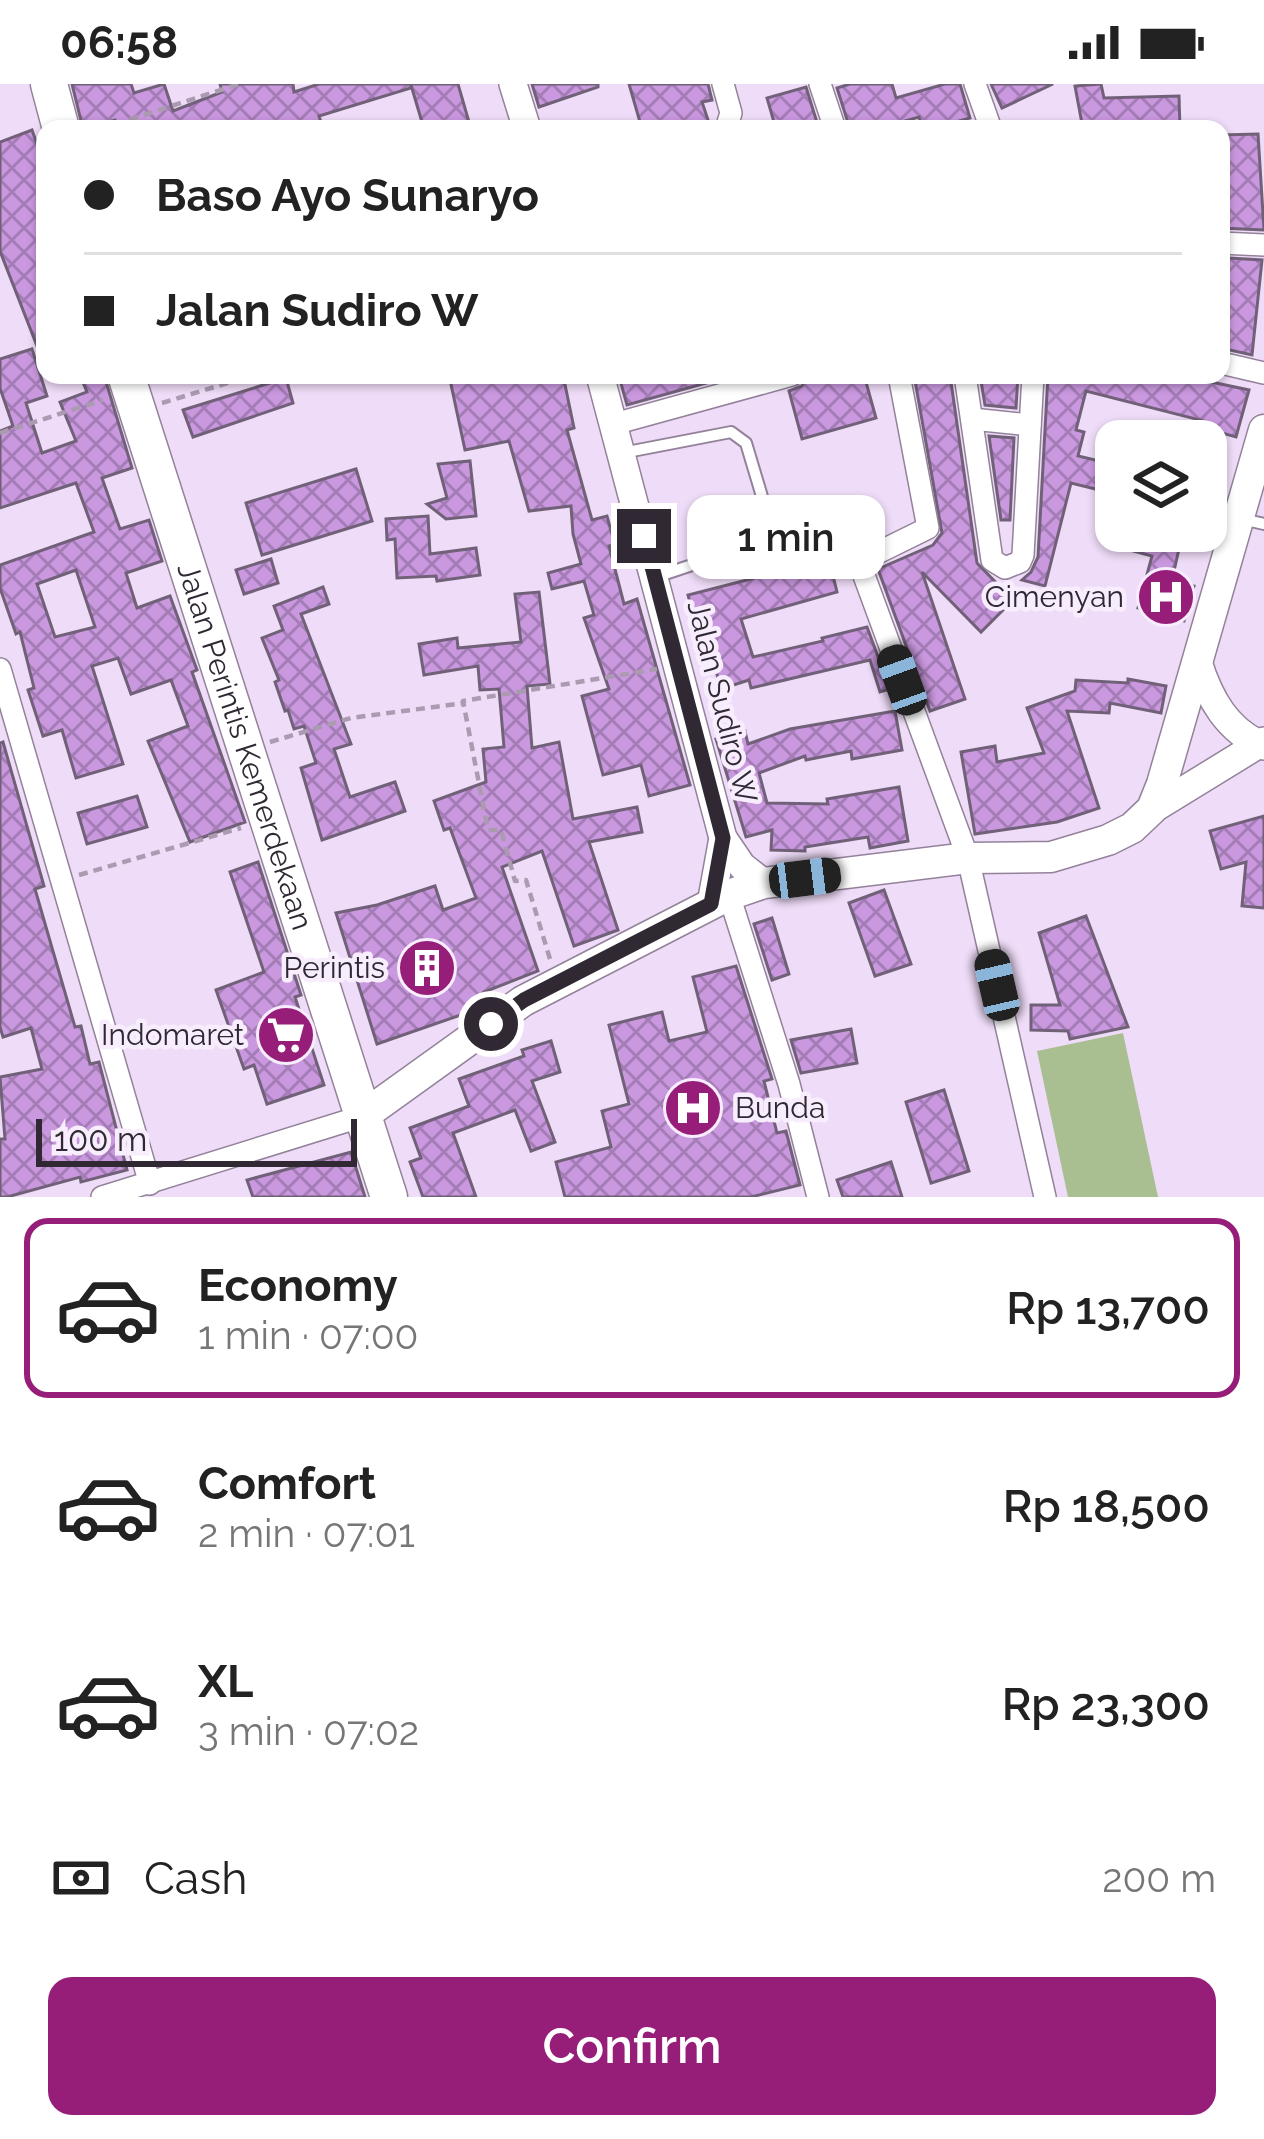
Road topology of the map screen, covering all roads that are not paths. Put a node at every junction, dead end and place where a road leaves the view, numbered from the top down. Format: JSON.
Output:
{"nodes":[{"id":1,"x":49,"y":84,"type":"edge"},
{"id":2,"x":513,"y":84,"type":"edge"},
{"id":3,"x":723,"y":84,"type":"edge"},
{"id":4,"x":820,"y":84,"type":"edge"},
{"id":5,"x":975,"y":84,"type":"edge"},
{"id":6,"x":59,"y":120,"type":"edge"},
{"id":7,"x":523,"y":120,"type":"edge"},
{"id":8,"x":729,"y":120,"type":"edge"},
{"id":9,"x":832,"y":120,"type":"edge"},
{"id":10,"x":988,"y":120,"type":"edge"},
{"id":11,"x":1230,"y":243,"type":"edge"},
{"id":12,"x":1264,"y":244,"type":"edge"},
{"id":13,"x":1230,"y":365,"type":"edge"},
{"id":14,"x":1264,"y":373,"type":"edge"},
{"id":15,"x":603,"y":384,"type":"edge"},
{"id":16,"x":759,"y":384,"type":"edge"},
{"id":17,"x":901,"y":384,"type":"edge"},
{"id":18,"x":966,"y":384,"type":"edge"},
{"id":19,"x":1033,"y":384,"type":"edge"},
{"id":20,"x":131,"y":392,"type":"edge"},
{"id":21,"x":971,"y":419,"type":"junction"},
{"id":22,"x":614,"y":424,"type":"junction"},
{"id":23,"x":1030,"y":425,"type":"junction"},
{"id":24,"x":1264,"y":430,"type":"edge"},
{"id":25,"x":622,"y":453,"type":"junction"},
{"id":26,"x":1251,"y":521,"type":"edge"},
{"id":27,"x":656,"y":577,"type":"junction"},
{"id":28,"x":1198,"y":662,"type":"junction"},
{"id":29,"x":0,"y":670,"type":"edge"},
{"id":30,"x":1262,"y":746,"type":"edge"},
{"id":31,"x":1156,"y":797,"type":"junction"},
{"id":32,"x":723,"y":838,"type":"junction"},
{"id":33,"x":968,"y":857,"type":"junction"},
{"id":34,"x":764,"y":883,"type":"junction"},
{"id":35,"x":720,"y":900,"type":"junction"},
{"id":36,"x":363,"y":1116,"type":"junction"},
{"id":37,"x":149,"y":1184,"type":"junction"},
{"id":38,"x":102,"y":1197,"type":"edge"},
{"id":39,"x":389,"y":1197,"type":"edge"},
{"id":40,"x":818,"y":1197,"type":"edge"},
{"id":41,"x":1045,"y":1197,"type":"edge"}],
"edges":[{"from":1,"to":6,"type":"main road"},
{"from":2,"to":7,"type":"street"},
{"from":3,"to":8,"type":"street"},
{"from":4,"to":9,"type":"street"},
{"from":5,"to":10,"type":"street"},
{"from":11,"to":12,"type":"street"},
{"from":13,"to":14,"type":"street"},
{"from":15,"to":22,"type":"street","name":"Jalan Sudiro W"},
{"from":16,"to":22,"type":"street"},
{"from":17,"to":33,"type":"street"},
{"from":18,"to":21,"type":"street"},
{"from":19,"to":23,"type":"street"},
{"from":20,"to":36,"type":"main road","name":"Jalan Perintis Kemerdekaan"},
{"from":21,"to":23,"type":"street"},
{"from":21,"to":23,"type":"street"},
{"from":22,"to":25,"type":"street","name":"Jalan Sudiro W"},
{"from":24,"to":26,"type":"main road"},
{"from":25,"to":27,"type":"street","name":"Jalan Sudiro W"},
{"from":25,"to":27,"type":"lane"},
{"from":26,"to":28,"type":"main road"},
{"from":27,"to":32,"type":"street","name":"Jalan Sudiro W"},
{"from":28,"to":30,"type":"street"},
{"from":28,"to":31,"type":"main road"},
{"from":29,"to":37,"type":"street"},
{"from":30,"to":31,"type":"street"},
{"from":31,"to":33,"type":"main road"},
{"from":32,"to":34,"type":"street"},
{"from":32,"to":35,"type":"street"},
{"from":33,"to":34,"type":"main road"},
{"from":33,"to":41,"type":"street"},
{"from":34,"to":35,"type":"main road"},
{"from":35,"to":36,"type":"main road"},
{"from":35,"to":40,"type":"street"},
{"from":36,"to":37,"type":"street"},
{"from":36,"to":39,"type":"main road","name":"Jalan Perintis Kemerdekaan"},
{"from":37,"to":38,"type":"street"}]}
